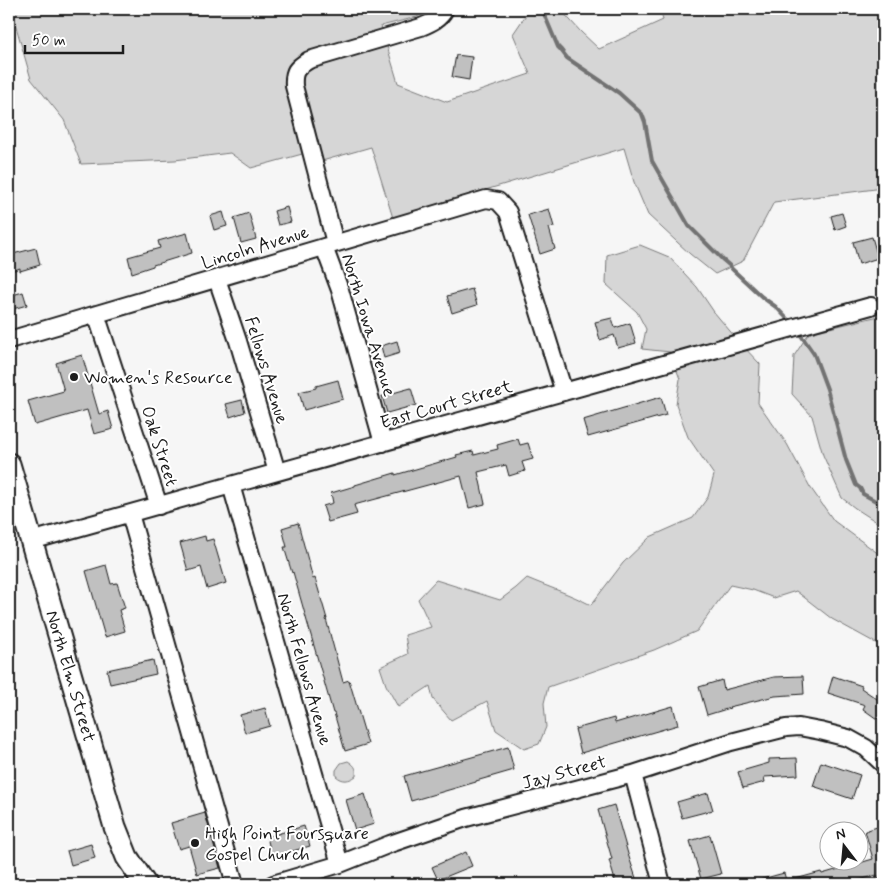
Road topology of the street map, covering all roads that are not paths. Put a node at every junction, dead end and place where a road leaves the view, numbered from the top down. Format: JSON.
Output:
{"nodes":[{"id":1,"x":444,"y":11,"type":"edge"},
{"id":2,"x":329,"y":245,"type":"junction"},
{"id":3,"x":217,"y":279,"type":"junction"},
{"id":4,"x":871,"y":306,"type":"dead end"},
{"id":5,"x":96,"y":314,"type":"junction"},
{"id":6,"x":9,"y":340,"type":"edge"},
{"id":7,"x":564,"y":392,"type":"junction"},
{"id":8,"x":384,"y":443,"type":"junction"},
{"id":9,"x":9,"y":464,"type":"edge"},
{"id":10,"x":277,"y":472,"type":"junction"},
{"id":11,"x":231,"y":485,"type":"junction"},
{"id":12,"x":158,"y":506,"type":"junction"},
{"id":13,"x":130,"y":514,"type":"junction"},
{"id":14,"x":31,"y":541,"type":"junction"},
{"id":15,"x":883,"y":764,"type":"edge"},
{"id":16,"x":633,"y":774,"type":"junction"},
{"id":17,"x":340,"y":864,"type":"junction"},
{"id":18,"x":145,"y":884,"type":"edge"},
{"id":19,"x":235,"y":884,"type":"edge"},
{"id":20,"x":273,"y":884,"type":"edge"},
{"id":21,"x":662,"y":884,"type":"edge"}],
"edges":[{"from":1,"to":2,"type":"street","name":"North Iowa Avenue"},
{"from":2,"to":3,"type":"street","name":"Lincoln Avenue"},
{"from":2,"to":7,"type":"street","name":"Lincoln Avenue"},
{"from":2,"to":8,"type":"street","name":"North Iowa Avenue"},
{"from":3,"to":5,"type":"street","name":"Lincoln Avenue"},
{"from":3,"to":10,"type":"street","name":"Fellows Avenue"},
{"from":4,"to":7,"type":"street","name":"East Court Street"},
{"from":5,"to":6,"type":"street","name":"Lincoln Avenue"},
{"from":5,"to":12,"type":"street","name":"Oak Street"},
{"from":7,"to":8,"type":"street","name":"East Court Street"},
{"from":8,"to":10,"type":"street","name":"East Court Street"},
{"from":9,"to":14,"type":"main road","name":"North Elm Street"},
{"from":10,"to":11,"type":"street","name":"East Court Street"},
{"from":11,"to":12,"type":"street","name":"East Court Street"},
{"from":11,"to":17,"type":"street","name":"North Fellows Avenue"},
{"from":12,"to":13,"type":"street","name":"East Court Street"},
{"from":13,"to":14,"type":"street","name":"East Court Street"},
{"from":13,"to":19,"type":"street"},
{"from":14,"to":18,"type":"main road","name":"North Elm Street"},
{"from":15,"to":16,"type":"street","name":"Jay Street"},
{"from":16,"to":17,"type":"street","name":"Jay Street"},
{"from":16,"to":21,"type":"street"},
{"from":17,"to":20,"type":"street","name":"Jay Street"}]}
